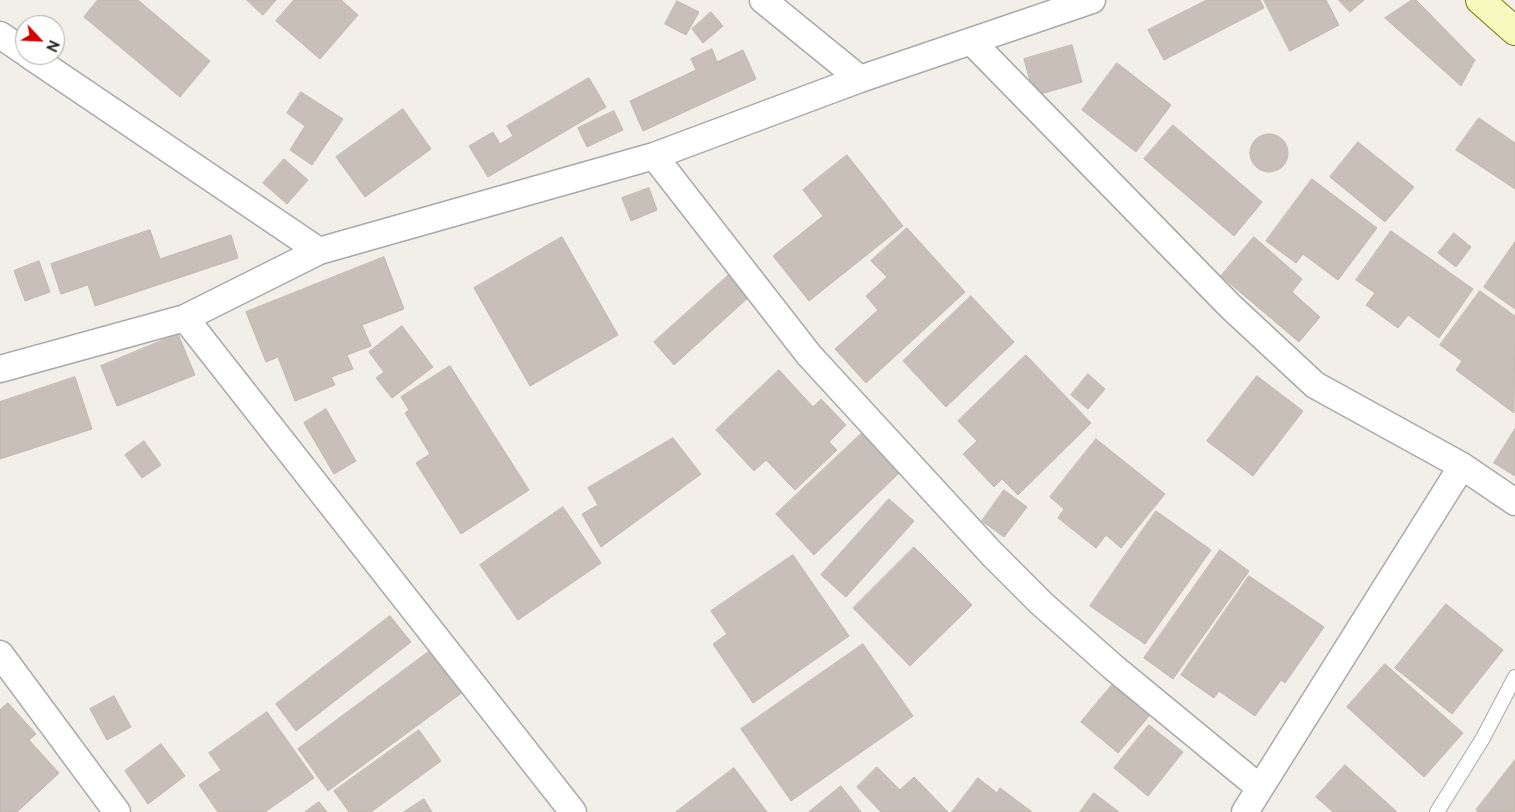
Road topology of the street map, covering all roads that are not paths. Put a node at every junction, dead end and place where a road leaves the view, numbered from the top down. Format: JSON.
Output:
{"nodes":[{"id":1,"x":763,"y":0,"type":"edge"},
{"id":2,"x":1092,"y":0,"type":"edge"},
{"id":3,"x":1480,"y":0,"type":"edge"},
{"id":4,"x":1515,"y":31,"type":"edge"},
{"id":5,"x":0,"y":35,"type":"edge"},
{"id":6,"x":972,"y":42,"type":"junction"},
{"id":7,"x":15,"y":45,"type":"edge"},
{"id":8,"x":44,"y":65,"type":"edge"},
{"id":9,"x":860,"y":79,"type":"junction"},
{"id":10,"x":654,"y":156,"type":"junction"},
{"id":11,"x":319,"y":251,"type":"junction"},
{"id":12,"x":185,"y":318,"type":"junction"},
{"id":13,"x":0,"y":368,"type":"edge"},
{"id":14,"x":1462,"y":466,"type":"junction"},
{"id":15,"x":1515,"y":502,"type":"edge"},
{"id":16,"x":0,"y":654,"type":"edge"},
{"id":17,"x":1515,"y":677,"type":"edge"},
{"id":18,"x":1260,"y":788,"type":"junction"},
{"id":19,"x":118,"y":812,"type":"edge"},
{"id":20,"x":573,"y":812,"type":"edge"},
{"id":21,"x":1245,"y":812,"type":"edge"},
{"id":22,"x":1437,"y":812,"type":"edge"}],
"edges":[{"from":1,"to":9,"type":"street"},
{"from":2,"to":6,"type":"street"},
{"from":3,"to":4,"type":"street"},
{"from":5,"to":7,"type":"street"},
{"from":6,"to":9,"type":"street"},
{"from":6,"to":14,"type":"street"},
{"from":8,"to":11,"type":"street"},
{"from":9,"to":10,"type":"street"},
{"from":10,"to":11,"type":"street"},
{"from":10,"to":18,"type":"street"},
{"from":11,"to":12,"type":"street"},
{"from":12,"to":13,"type":"street"},
{"from":12,"to":20,"type":"street"},
{"from":14,"to":15,"type":"street"},
{"from":14,"to":18,"type":"street"},
{"from":16,"to":19,"type":"street"},
{"from":17,"to":22,"type":"lane"},
{"from":18,"to":21,"type":"street"}]}
